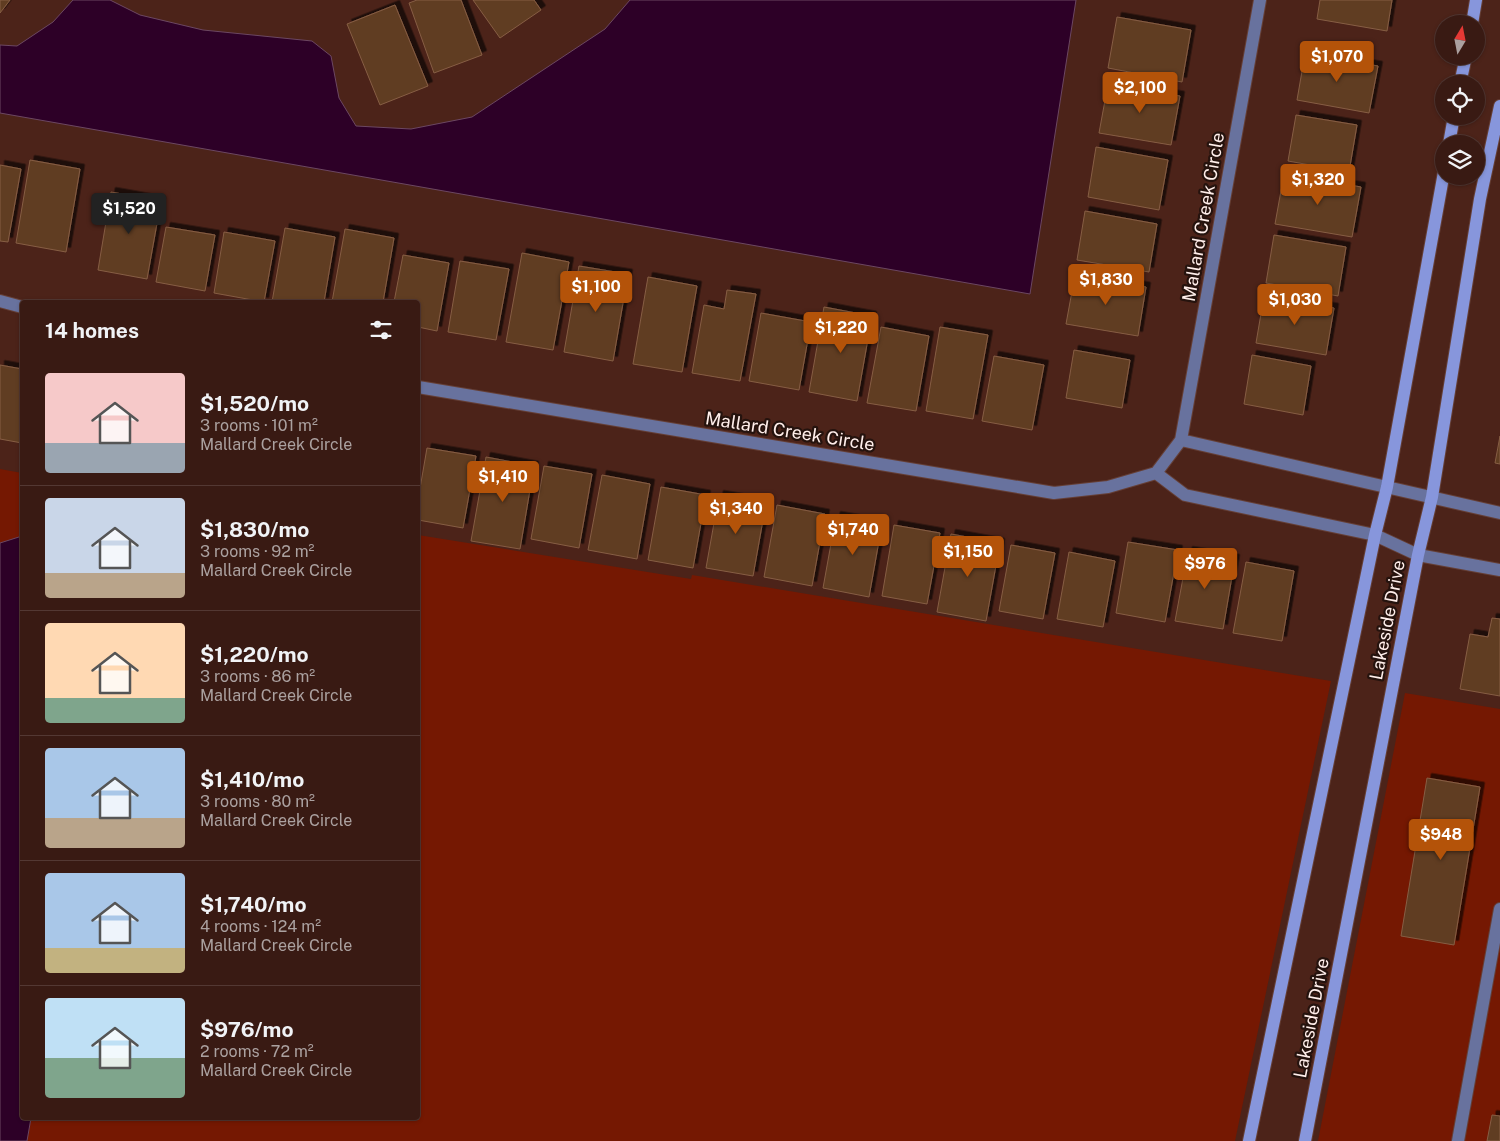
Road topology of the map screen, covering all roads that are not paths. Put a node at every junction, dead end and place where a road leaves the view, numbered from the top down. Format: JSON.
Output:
{"nodes":[{"id":1,"x":1260,"y":0,"type":"edge"},
{"id":2,"x":1476,"y":0,"type":"edge"},
{"id":3,"x":1474,"y":15,"type":"edge"},
{"id":4,"x":1500,"y":106,"type":"edge"},
{"id":5,"x":1442,"y":185,"type":"edge"},
{"id":6,"x":0,"y":301,"type":"edge"},
{"id":7,"x":20,"y":306,"type":"edge"},
{"id":8,"x":420,"y":387,"type":"edge"},
{"id":9,"x":1181,"y":440,"type":"junction"},
{"id":10,"x":1156,"y":473,"type":"junction"},
{"id":11,"x":1387,"y":487,"type":"junction"},
{"id":12,"x":1432,"y":498,"type":"junction"},
{"id":13,"x":1500,"y":513,"type":"edge"},
{"id":14,"x":1375,"y":535,"type":"junction"},
{"id":15,"x":1418,"y":555,"type":"junction"},
{"id":16,"x":1500,"y":570,"type":"edge"},
{"id":17,"x":1500,"y":909,"type":"edge"},
{"id":18,"x":1248,"y":1141,"type":"edge"},
{"id":19,"x":1305,"y":1141,"type":"edge"},
{"id":20,"x":1458,"y":1141,"type":"edge"}],
"edges":[{"from":1,"to":9,"type":"street","name":"Mallard Creek Circle"},
{"from":2,"to":3,"type":"street"},
{"from":4,"to":12,"type":"street","name":"Lakeside Drive"},
{"from":5,"to":11,"type":"street","name":"Lakeside Drive"},
{"from":6,"to":7,"type":"street"},
{"from":8,"to":10,"type":"street","name":"Mallard Creek Circle"},
{"from":9,"to":10,"type":"street","name":"Mallard Creek Circle"},
{"from":9,"to":11,"type":"street"},
{"from":10,"to":14,"type":"street"},
{"from":11,"to":12,"type":"street"},
{"from":11,"to":14,"type":"street","name":"Lakeside Drive"},
{"from":12,"to":13,"type":"street"},
{"from":12,"to":15,"type":"street","name":"Lakeside Drive"},
{"from":14,"to":15,"type":"street"},
{"from":14,"to":18,"type":"street","name":"Lakeside Drive"},
{"from":15,"to":16,"type":"street"},
{"from":15,"to":19,"type":"street","name":"Lakeside Drive"},
{"from":17,"to":20,"type":"street"}]}
